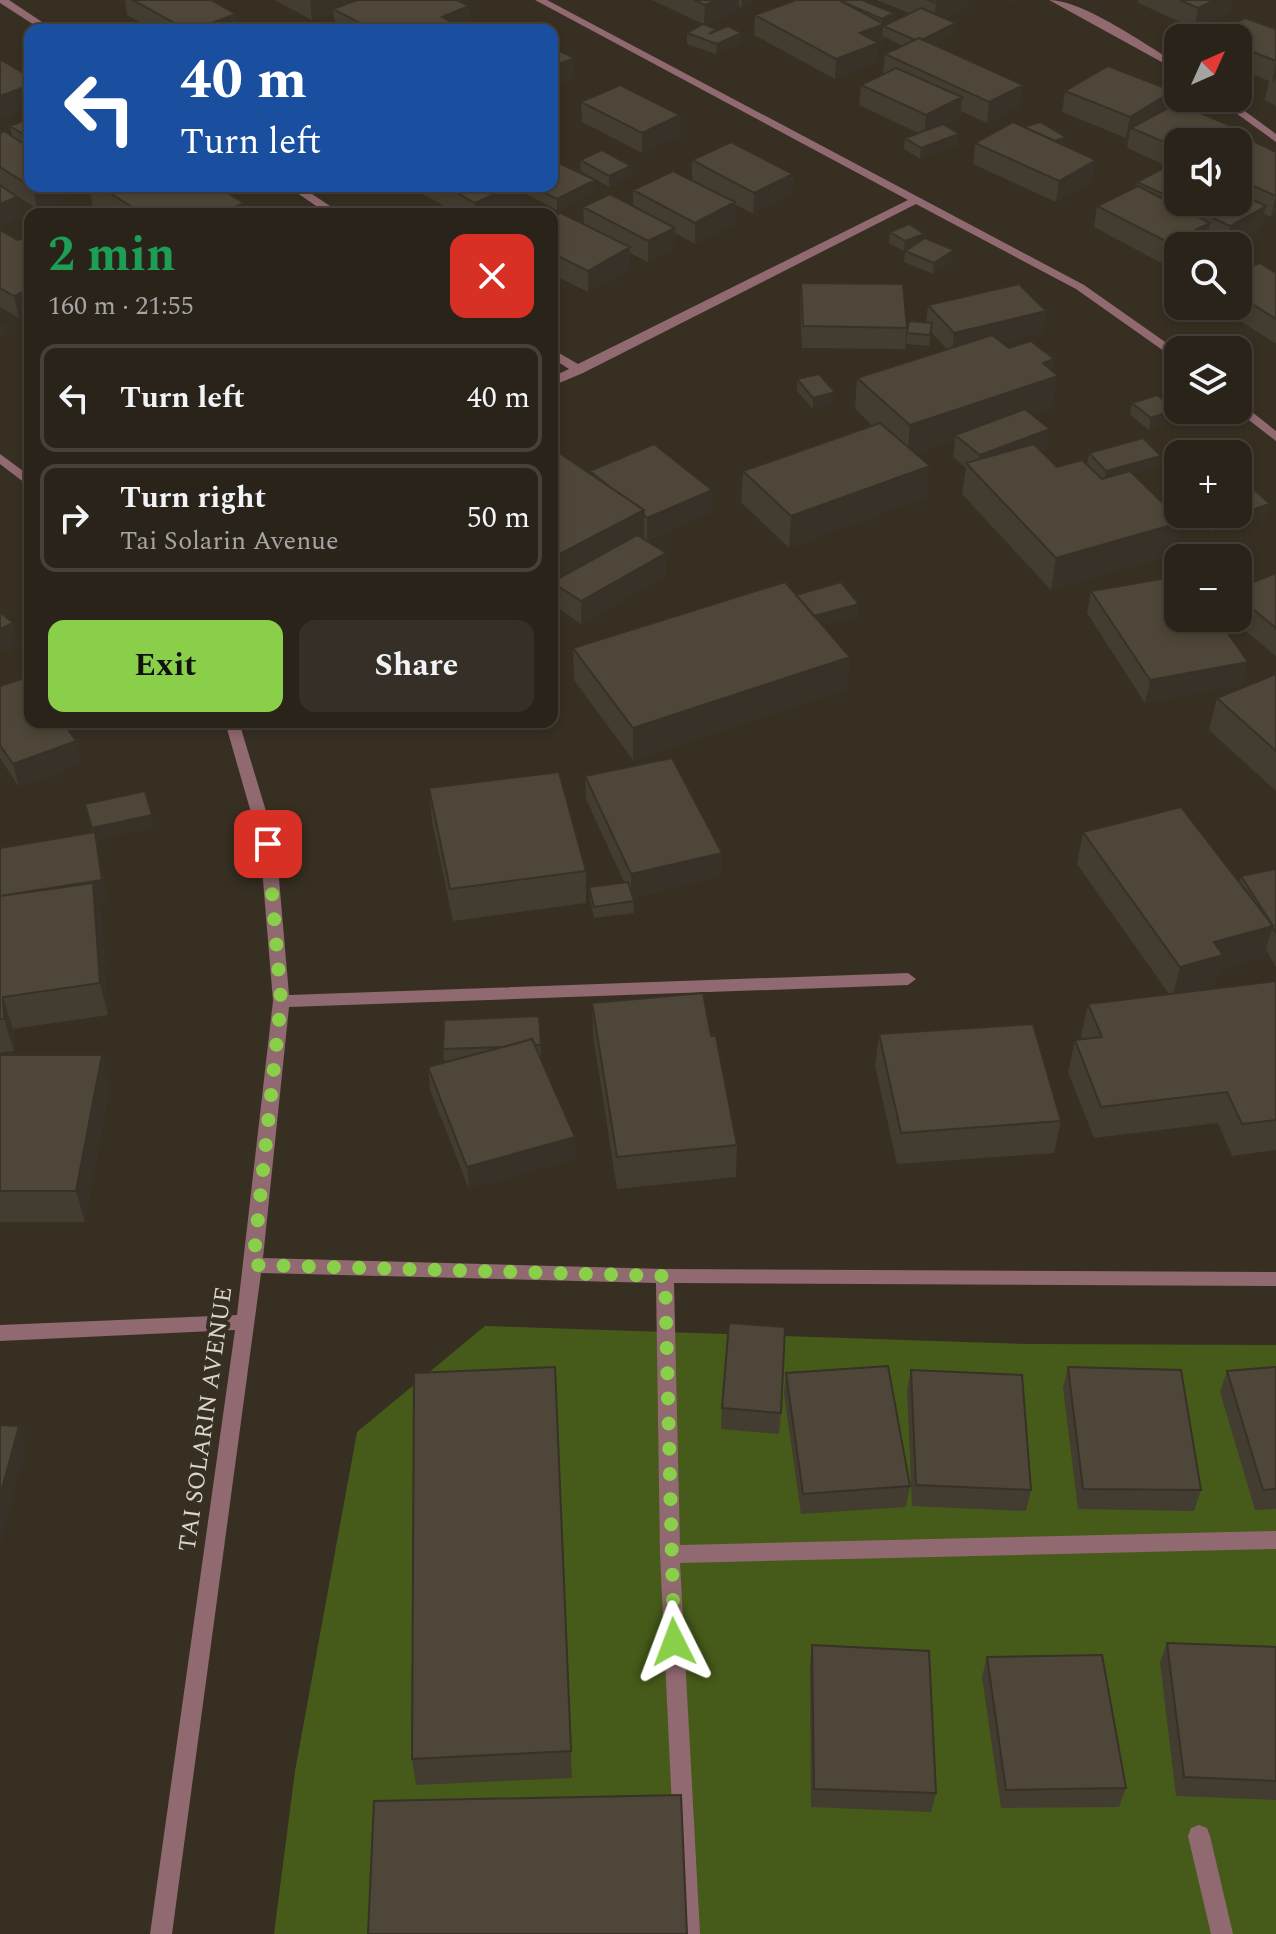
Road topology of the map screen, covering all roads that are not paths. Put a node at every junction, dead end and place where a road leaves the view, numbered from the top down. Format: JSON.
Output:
{"nodes":[{"id":1,"x":2,"y":0,"type":"edge"},
{"id":2,"x":540,"y":0,"type":"edge"},
{"id":3,"x":1054,"y":0,"type":"edge"},
{"id":4,"x":40,"y":24,"type":"edge"},
{"id":5,"x":1164,"y":60,"type":"edge"},
{"id":6,"x":1239,"y":112,"type":"edge"},
{"id":7,"x":1276,"y":139,"type":"edge"},
{"id":8,"x":301,"y":192,"type":"edge"},
{"id":9,"x":918,"y":199,"type":"junction"},
{"id":10,"x":327,"y":208,"type":"edge"},
{"id":11,"x":1164,"y":347,"type":"edge"},
{"id":12,"x":558,"y":357,"type":"edge"},
{"id":13,"x":579,"y":370,"type":"junction"},
{"id":14,"x":558,"y":379,"type":"edge"},
{"id":15,"x":1252,"y":417,"type":"edge"},
{"id":16,"x":1276,"y":437,"type":"edge"},
{"id":17,"x":0,"y":458,"type":"edge"},
{"id":18,"x":24,"y":478,"type":"edge"},
{"id":19,"x":234,"y":728,"type":"edge"},
{"id":20,"x":908,"y":979,"type":"dead end"},
{"id":21,"x":281,"y":1001,"type":"junction"},
{"id":22,"x":253,"y":1265,"type":"junction"},
{"id":23,"x":665,"y":1276,"type":"junction"},
{"id":24,"x":1276,"y":1279,"type":"edge"},
{"id":25,"x":243,"y":1322,"type":"junction"},
{"id":26,"x":0,"y":1333,"type":"edge"},
{"id":27,"x":1276,"y":1540,"type":"edge"},
{"id":28,"x":670,"y":1554,"type":"junction"},
{"id":29,"x":1199,"y":1836,"type":"dead end"},
{"id":30,"x":161,"y":1934,"type":"edge"},
{"id":31,"x":689,"y":1934,"type":"edge"},
{"id":32,"x":1222,"y":1934,"type":"edge"}],
"edges":[{"from":1,"to":4,"type":"street"},
{"from":2,"to":9,"type":"street"},
{"from":3,"to":5,"type":"street"},
{"from":6,"to":7,"type":"street"},
{"from":8,"to":10,"type":"street"},
{"from":9,"to":11,"type":"street"},
{"from":9,"to":13,"type":"street"},
{"from":12,"to":13,"type":"street"},
{"from":13,"to":14,"type":"street"},
{"from":15,"to":16,"type":"street"},
{"from":17,"to":18,"type":"street"},
{"from":19,"to":21,"type":"street","name":"TAI SOLARIN AVENUE"},
{"from":20,"to":21,"type":"street"},
{"from":21,"to":22,"type":"street","name":"TAI SOLARIN AVENUE"},
{"from":22,"to":23,"type":"street"},
{"from":22,"to":25,"type":"street","name":"TAI SOLARIN AVENUE"},
{"from":23,"to":24,"type":"street"},
{"from":23,"to":28,"type":"street"},
{"from":25,"to":26,"type":"street"},
{"from":25,"to":30,"type":"street","name":"TAI SOLARIN AVENUE"},
{"from":27,"to":28,"type":"street"},
{"from":28,"to":31,"type":"street"},
{"from":29,"to":32,"type":"street"}]}
